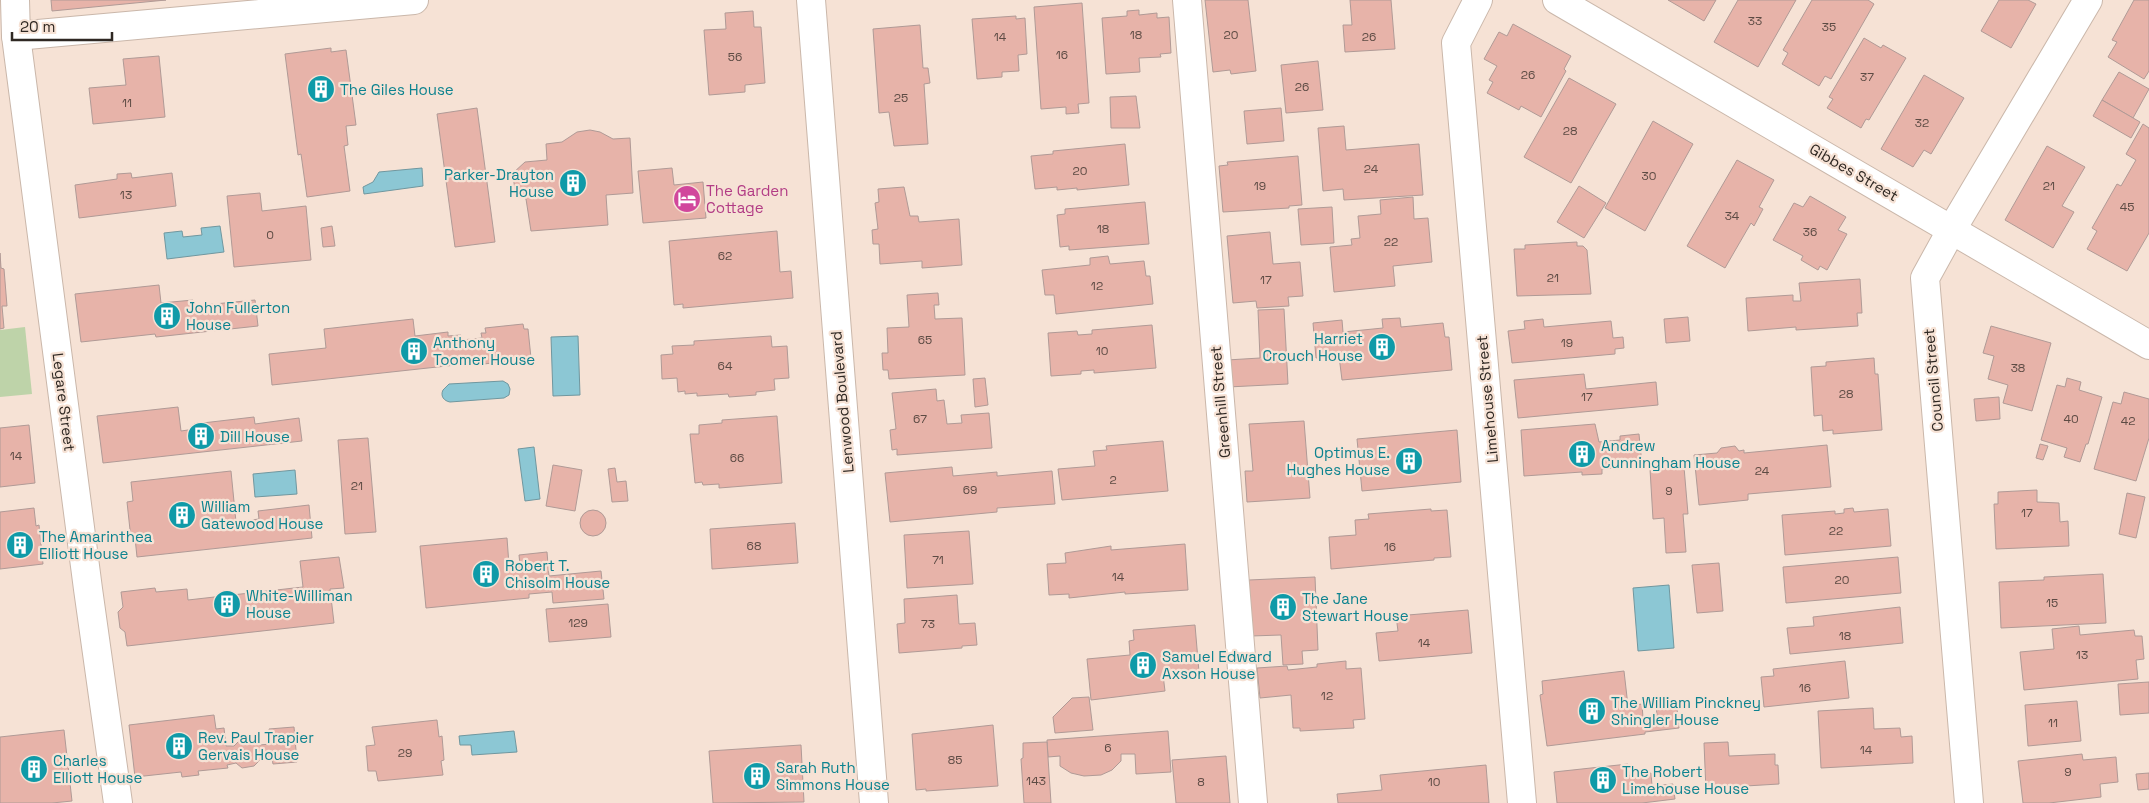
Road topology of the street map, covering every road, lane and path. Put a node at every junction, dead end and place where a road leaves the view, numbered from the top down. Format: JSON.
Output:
{"nodes":[{"id":1,"x":15,"y":0,"type":"edge"},
{"id":2,"x":414,"y":0,"type":"edge"},
{"id":3,"x":811,"y":0,"type":"edge"},
{"id":4,"x":1187,"y":0,"type":"edge"},
{"id":5,"x":1478,"y":0,"type":"edge"},
{"id":6,"x":1557,"y":0,"type":"edge"},
{"id":7,"x":2088,"y":0,"type":"edge"},
{"id":8,"x":16,"y":36,"type":"junction"},
{"id":9,"x":1952,"y":229,"type":"junction"},
{"id":10,"x":2149,"y":345,"type":"edge"},
{"id":11,"x":118,"y":803,"type":"edge"},
{"id":12,"x":874,"y":803,"type":"edge"},
{"id":13,"x":1253,"y":803,"type":"edge"},
{"id":14,"x":1522,"y":803,"type":"edge"},
{"id":15,"x":1969,"y":803,"type":"edge"}],
"edges":[{"from":1,"to":8,"type":"street","name":"Legare Street"},
{"from":2,"to":8,"type":"street"},
{"from":3,"to":12,"type":"street","name":"Lenwood Boulevard"},
{"from":4,"to":13,"type":"street","name":"Greenhill Street"},
{"from":5,"to":14,"type":"street","name":"Limehouse Street"},
{"from":6,"to":9,"type":"street","name":"Gibbes Street"},
{"from":7,"to":9,"type":"street","name":"Council Street"},
{"from":8,"to":11,"type":"street","name":"Legare Street"},
{"from":9,"to":10,"type":"street","name":"Gibbes Street"},
{"from":9,"to":15,"type":"street","name":"Council Street"}]}
